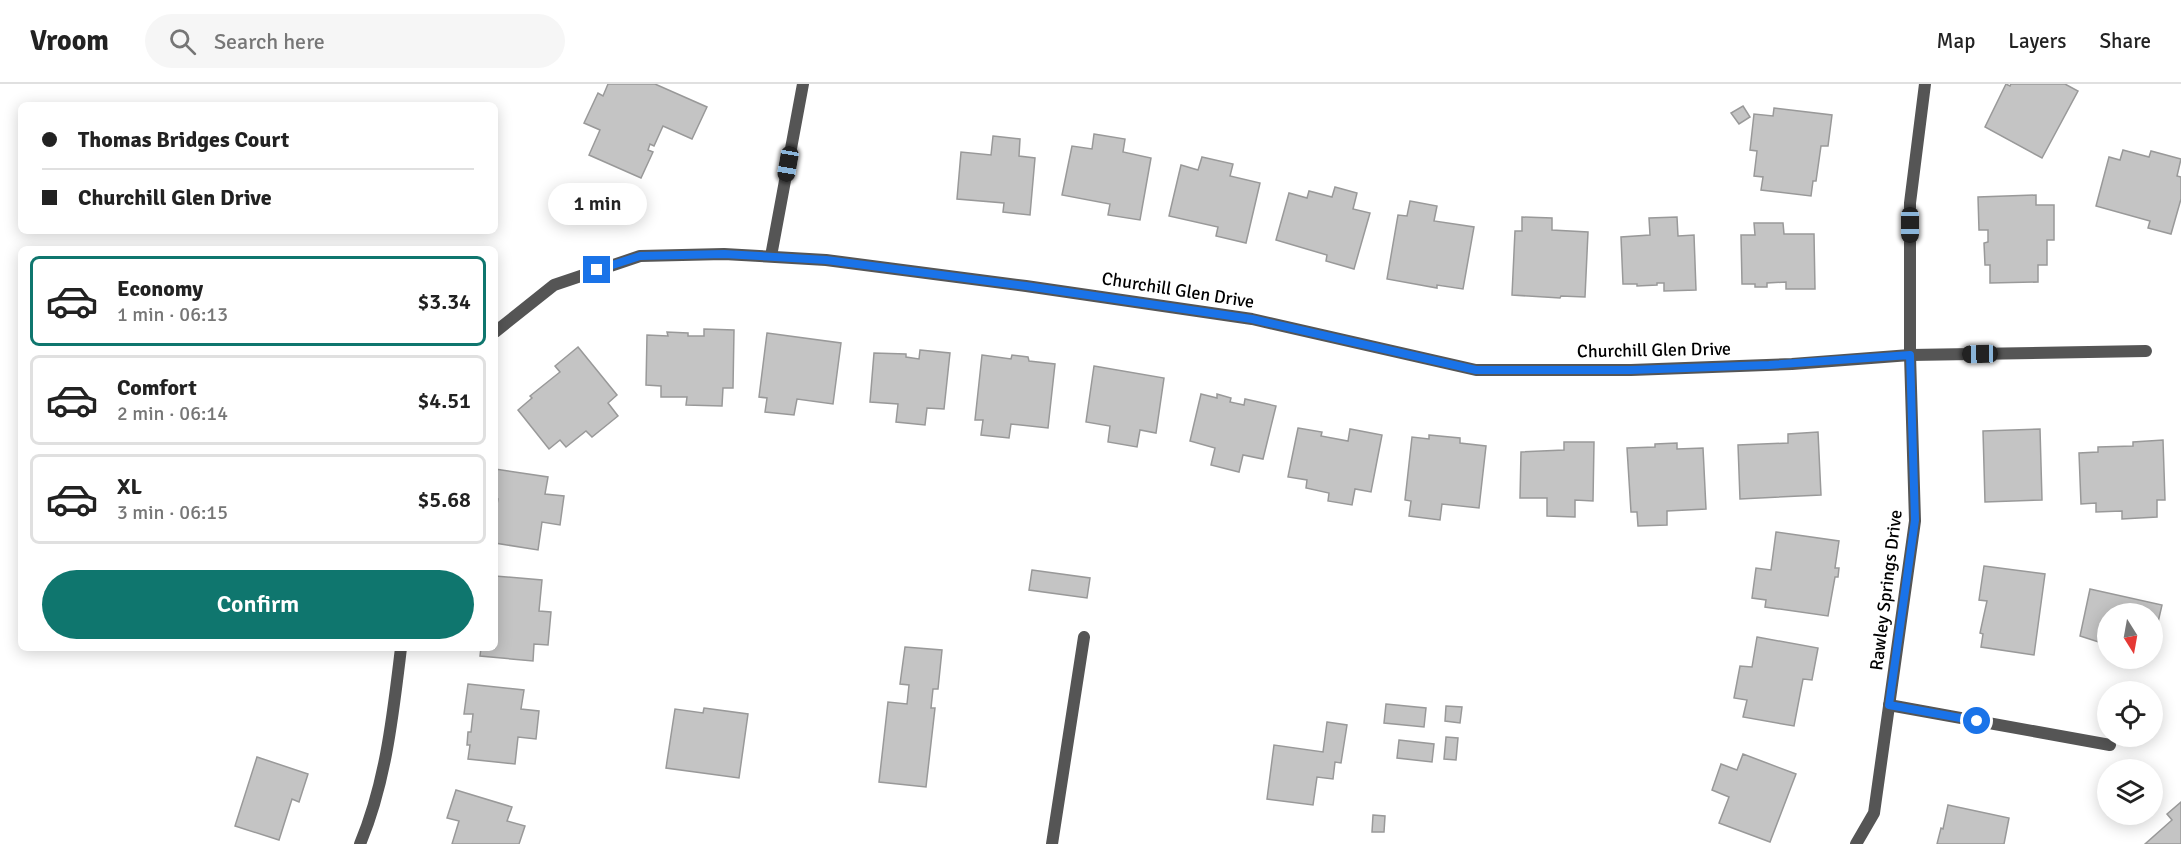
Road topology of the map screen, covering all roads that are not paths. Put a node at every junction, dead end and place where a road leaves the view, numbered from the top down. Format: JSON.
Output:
{"nodes":[{"id":1,"x":803,"y":84,"type":"edge"},
{"id":2,"x":1925,"y":84,"type":"edge"},
{"id":3,"x":771,"y":256,"type":"junction"},
{"id":4,"x":498,"y":330,"type":"edge"},
{"id":5,"x":2146,"y":351,"type":"dead end"},
{"id":6,"x":1910,"y":355,"type":"junction"},
{"id":7,"x":1084,"y":637,"type":"dead end"},
{"id":8,"x":401,"y":651,"type":"edge"},
{"id":9,"x":1889,"y":705,"type":"junction"},
{"id":10,"x":2097,"y":743,"type":"edge"},
{"id":11,"x":360,"y":844,"type":"edge"},
{"id":12,"x":1052,"y":844,"type":"edge"},
{"id":13,"x":1856,"y":844,"type":"edge"}],
"edges":[{"from":1,"to":3,"type":"street"},
{"from":2,"to":6,"type":"street","name":"Rawley Springs Drive"},
{"from":3,"to":4,"type":"street","name":"Churchill Glen Drive"},
{"from":3,"to":6,"type":"street","name":"Churchill Glen Drive"},
{"from":5,"to":6,"type":"street","name":"Churchill Glen Drive"},
{"from":6,"to":9,"type":"street","name":"Rawley Springs Drive"},
{"from":7,"to":12,"type":"street"},
{"from":8,"to":11,"type":"street"},
{"from":9,"to":10,"type":"street"},
{"from":9,"to":13,"type":"street","name":"Rawley Springs Drive"}]}
